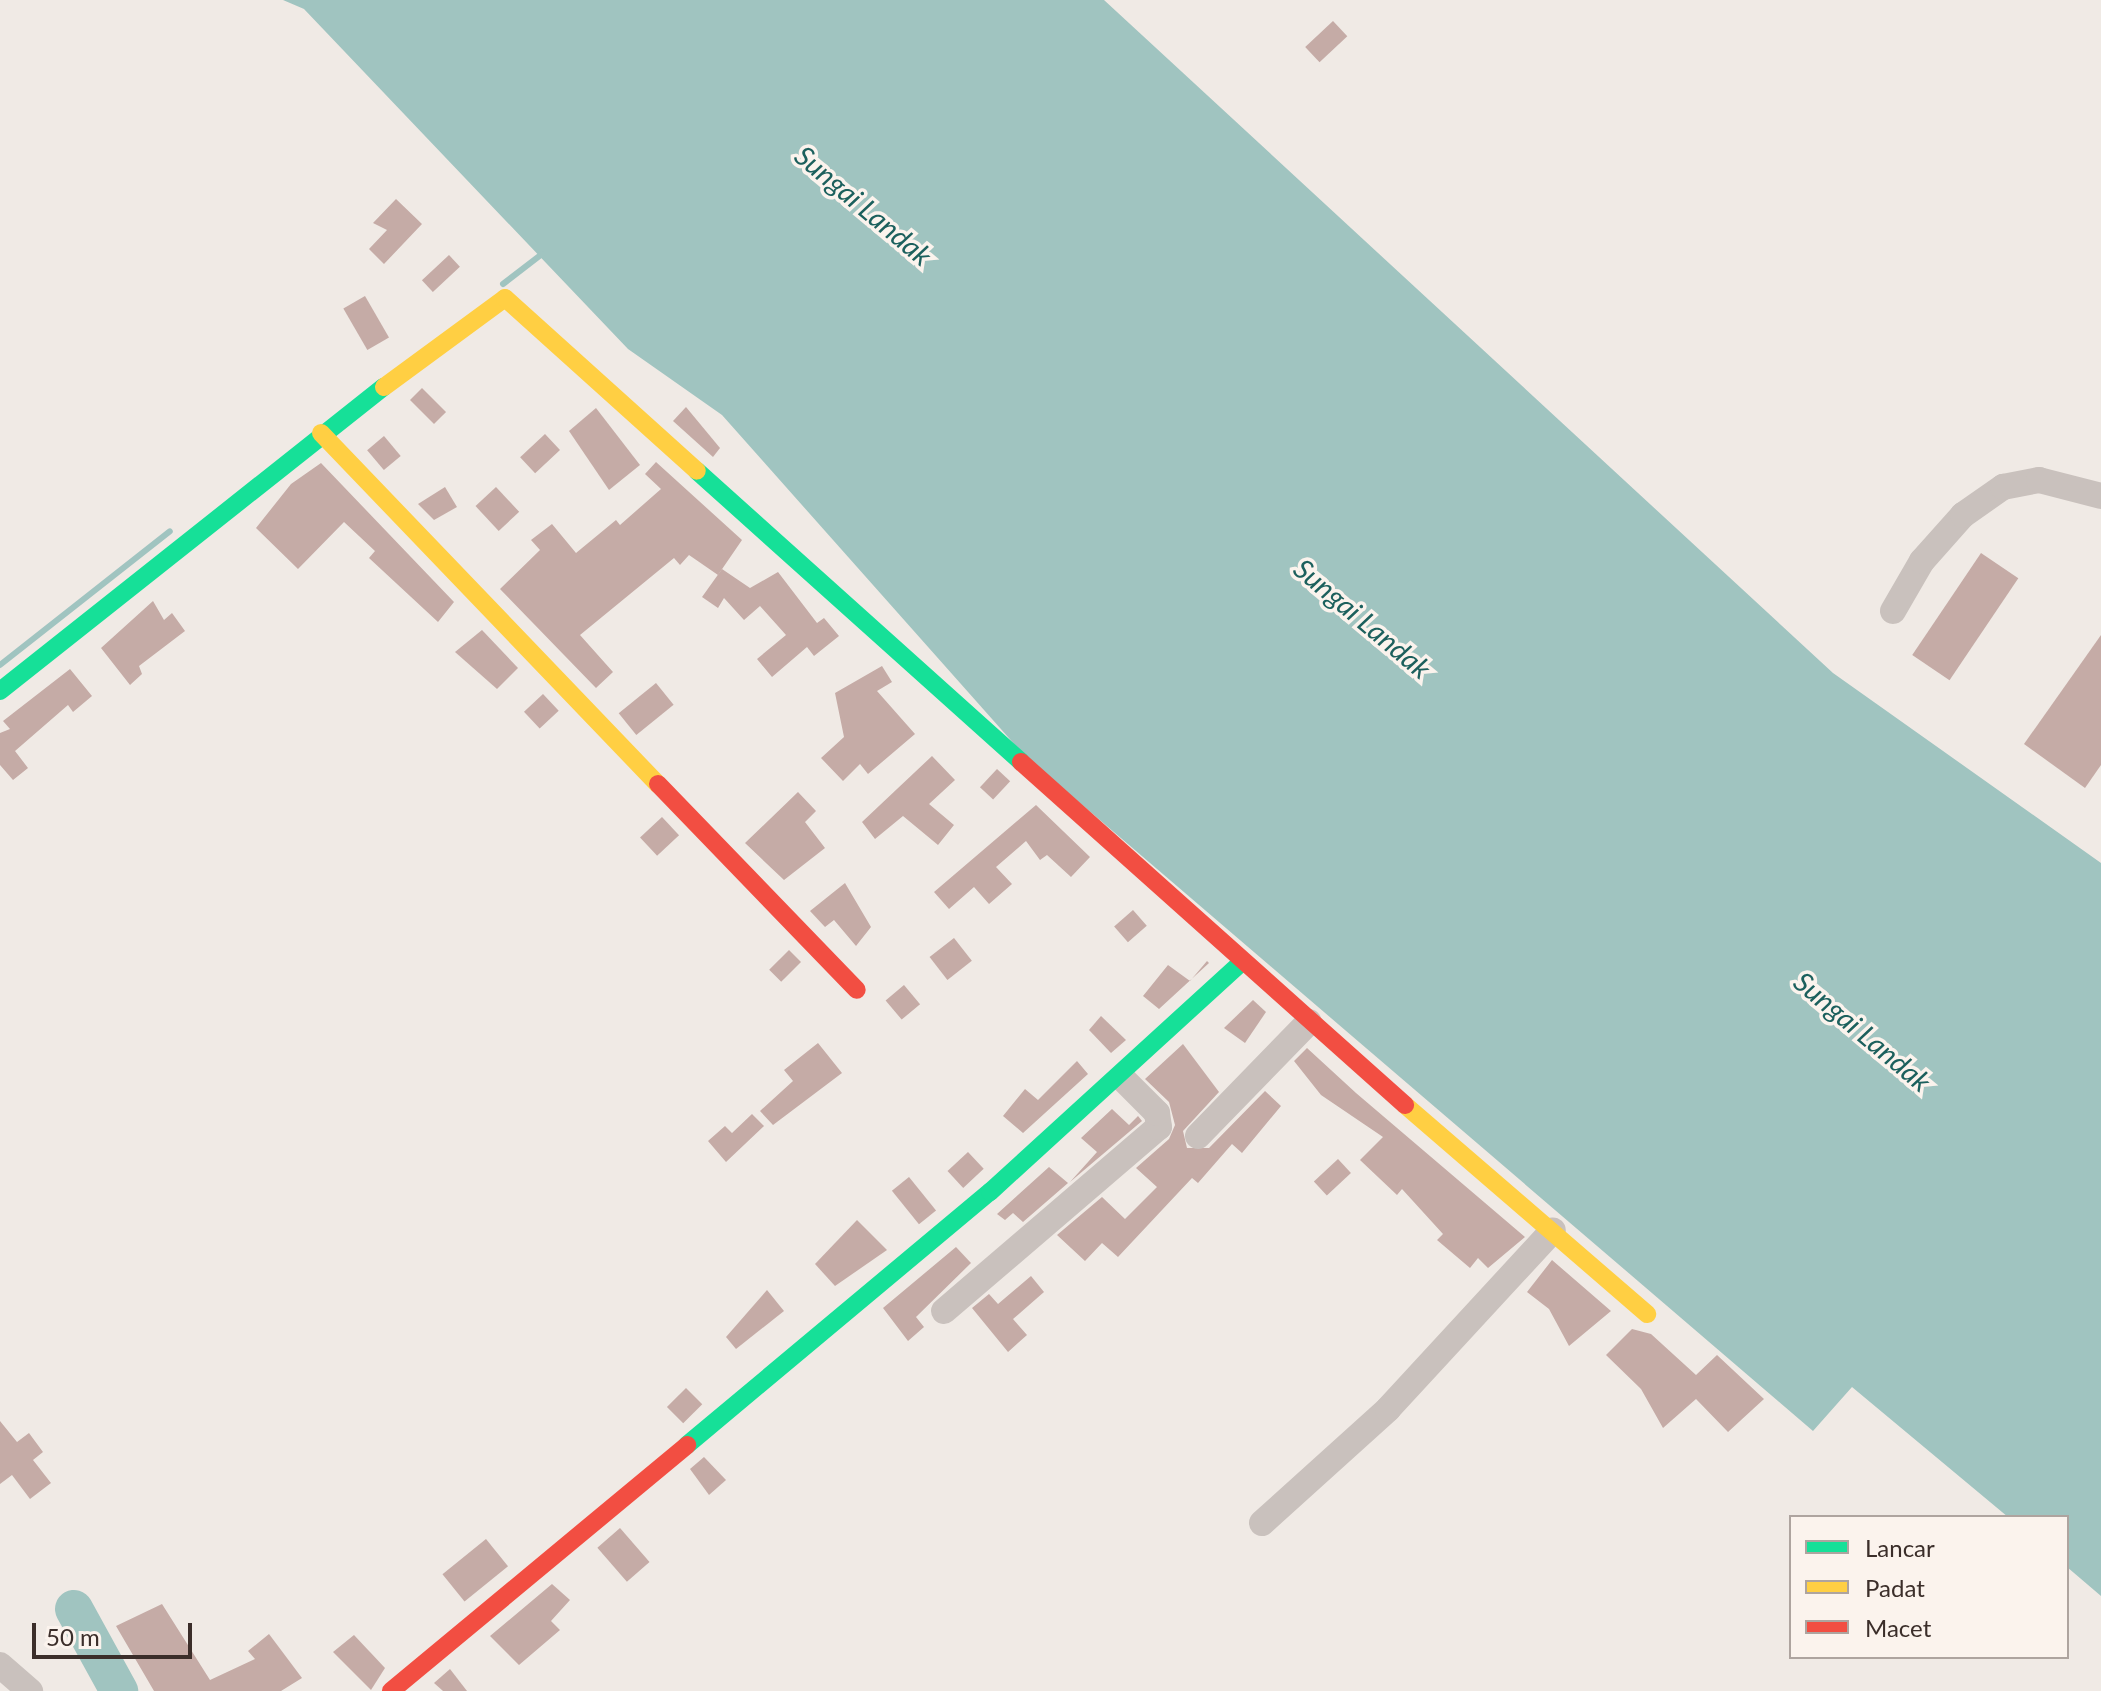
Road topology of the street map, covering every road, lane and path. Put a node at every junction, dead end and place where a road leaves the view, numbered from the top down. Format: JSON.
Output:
{"nodes":[{"id":1,"x":321,"y":433,"type":"junction"},
{"id":2,"x":2101,"y":496,"type":"edge"},
{"id":3,"x":1893,"y":611,"type":"dead end"},
{"id":4,"x":0,"y":691,"type":"edge"},
{"id":5,"x":1242,"y":962,"type":"junction"},
{"id":6,"x":857,"y":990,"type":"dead end"},
{"id":7,"x":1309,"y":1022,"type":"junction"},
{"id":8,"x":1122,"y":1078,"type":"junction"},
{"id":9,"x":1198,"y":1136,"type":"dead end"},
{"id":10,"x":1553,"y":1230,"type":"junction"},
{"id":11,"x":944,"y":1311,"type":"dead end"},
{"id":12,"x":1647,"y":1314,"type":"dead end"},
{"id":13,"x":1262,"y":1523,"type":"dead end"},
{"id":14,"x":0,"y":1665,"type":"edge"},
{"id":15,"x":30,"y":1691,"type":"edge"},
{"id":16,"x":391,"y":1691,"type":"edge"}],
"edges":[{"from":1,"to":4,"type":"street"},
{"from":1,"to":5,"type":"street"},
{"from":1,"to":6,"type":"street"},
{"from":2,"to":3,"type":"street"},
{"from":5,"to":7,"type":"street"},
{"from":5,"to":8,"type":"street"},
{"from":7,"to":9,"type":"street"},
{"from":7,"to":10,"type":"street"},
{"from":8,"to":11,"type":"street"},
{"from":8,"to":16,"type":"street"},
{"from":10,"to":12,"type":"street"},
{"from":10,"to":13,"type":"street"},
{"from":14,"to":15,"type":"street"}]}
